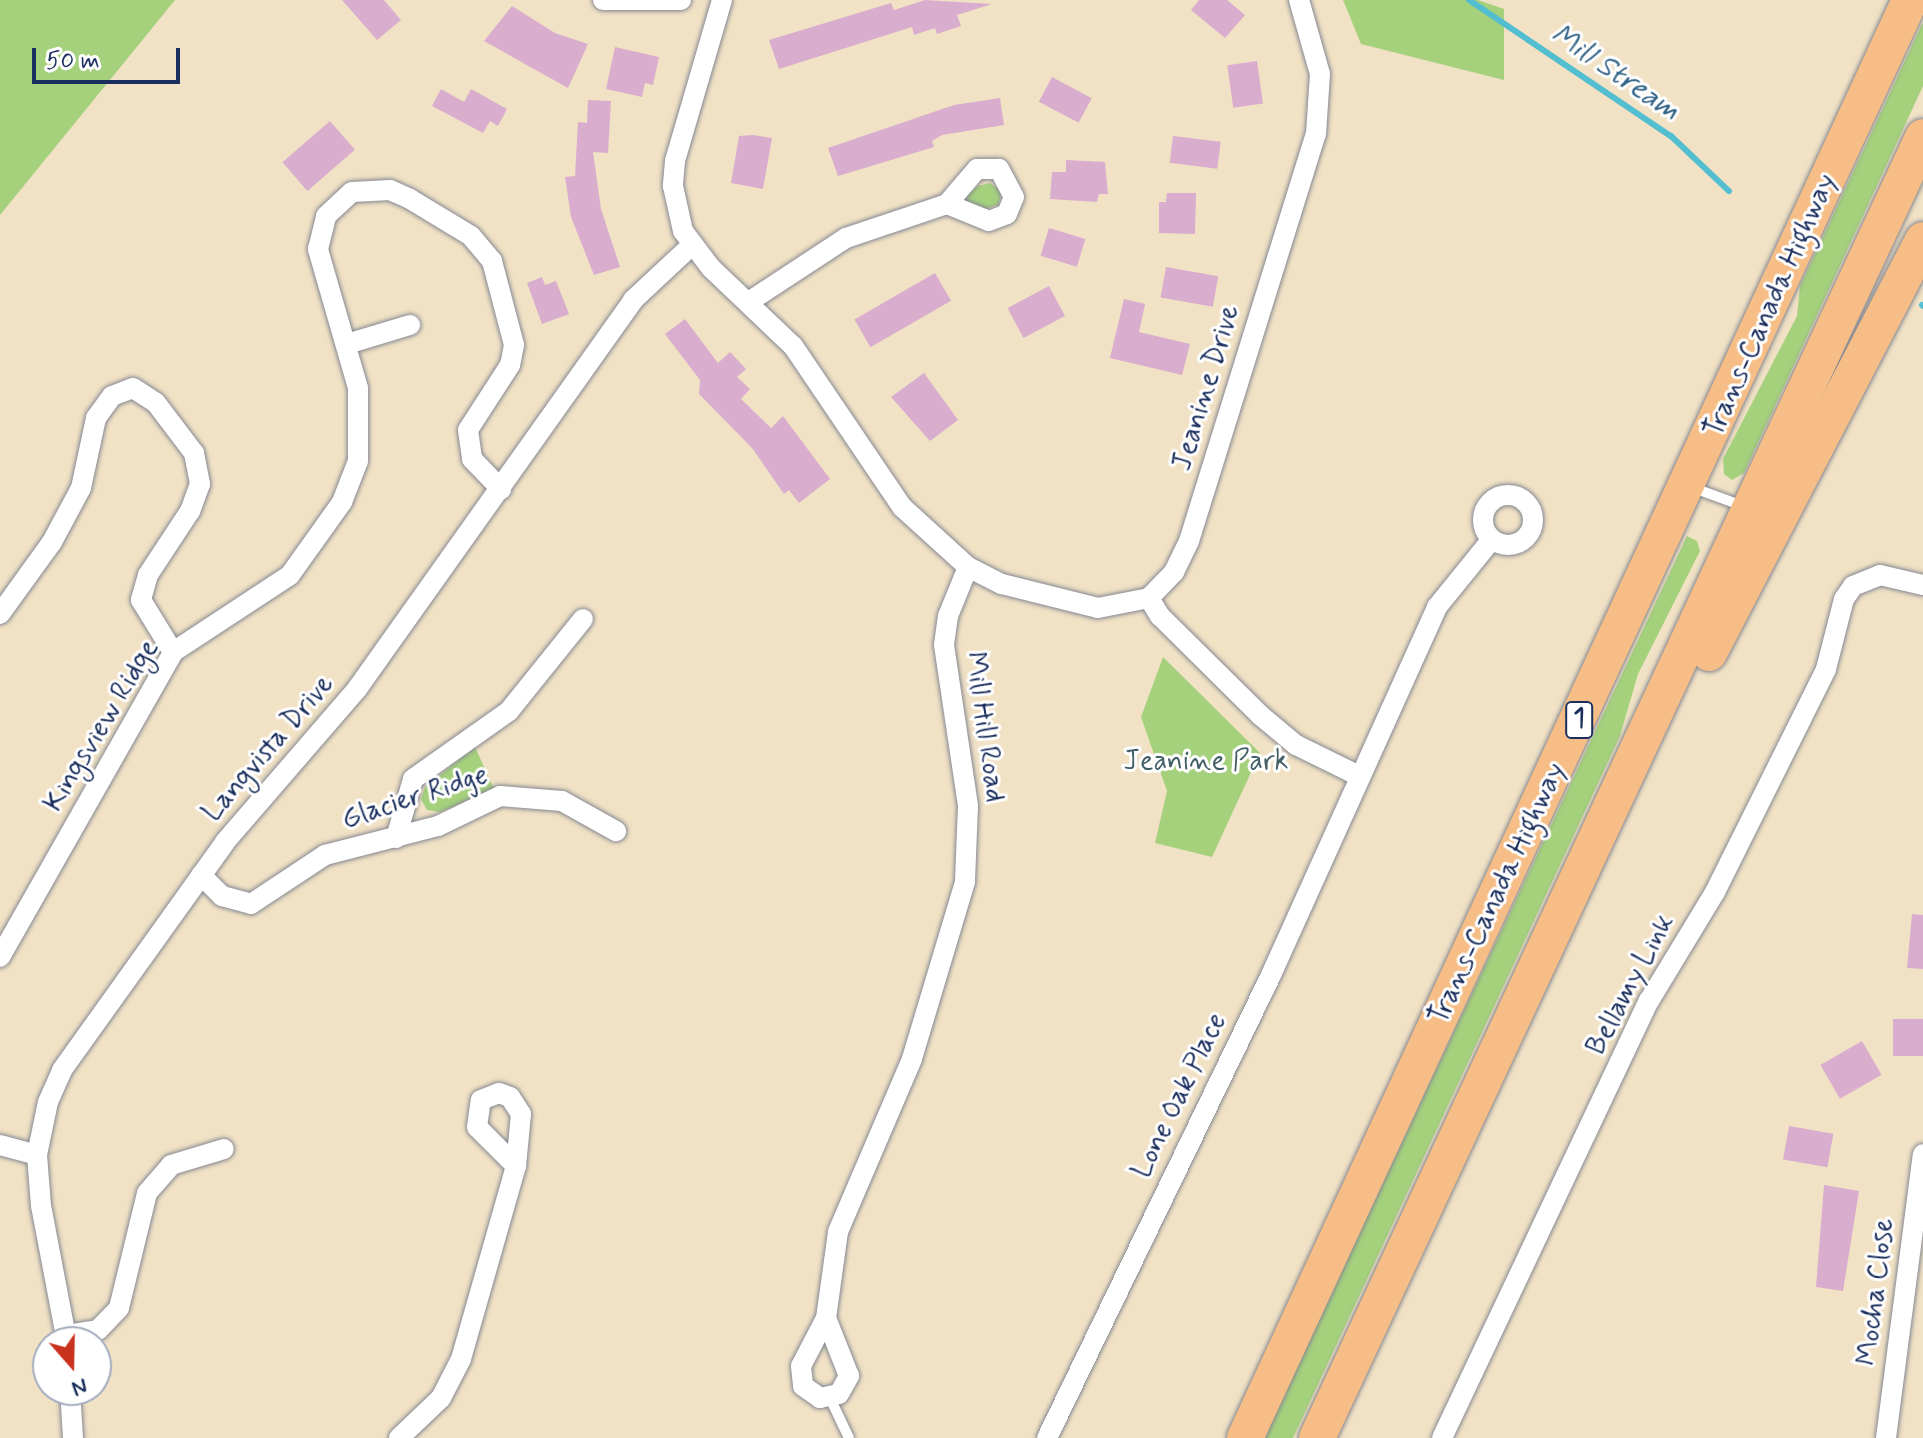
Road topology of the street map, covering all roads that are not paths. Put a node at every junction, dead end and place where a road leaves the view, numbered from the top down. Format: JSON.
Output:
{"nodes":[{"id":1,"x":603,"y":0,"type":"edge"},
{"id":2,"x":681,"y":0,"type":"edge"},
{"id":3,"x":722,"y":0,"type":"edge"},
{"id":4,"x":1299,"y":0,"type":"edge"},
{"id":5,"x":1910,"y":0,"type":"edge"},
{"id":6,"x":1923,"y":137,"type":"edge"},
{"id":7,"x":947,"y":204,"type":"dead end"},
{"id":8,"x":1923,"y":240,"type":"edge"},
{"id":9,"x":691,"y":246,"type":"junction"},
{"id":10,"x":750,"y":301,"type":"junction"},
{"id":11,"x":410,"y":325,"type":"dead end"},
{"id":12,"x":347,"y":344,"type":"junction"},
{"id":13,"x":1689,"y":486,"type":"junction"},
{"id":14,"x":501,"y":489,"type":"junction"},
{"id":15,"x":1750,"y":508,"type":"junction"},
{"id":16,"x":1492,"y":539,"type":"dead end"},
{"id":17,"x":968,"y":567,"type":"junction"},
{"id":18,"x":1923,"y":585,"type":"edge"},
{"id":19,"x":1149,"y":598,"type":"junction"},
{"id":20,"x":0,"y":614,"type":"edge"},
{"id":21,"x":583,"y":619,"type":"dead end"},
{"id":22,"x":173,"y":652,"type":"junction"},
{"id":23,"x":1359,"y":776,"type":"junction"},
{"id":24,"x":616,"y":831,"type":"dead end"},
{"id":25,"x":396,"y":838,"type":"junction"},
{"id":26,"x":201,"y":875,"type":"junction"},
{"id":27,"x":0,"y":957,"type":"edge"},
{"id":28,"x":1537,"y":967,"type":"junction"},
{"id":29,"x":0,"y":1145,"type":"edge"},
{"id":30,"x":224,"y":1149,"type":"dead end"},
{"id":31,"x":37,"y":1155,"type":"junction"},
{"id":32,"x":1923,"y":1156,"type":"edge"},
{"id":33,"x":516,"y":1166,"type":"dead end"},
{"id":34,"x":826,"y":1318,"type":"junction"},
{"id":35,"x":64,"y":1326,"type":"edge"},
{"id":36,"x":102,"y":1326,"type":"edge"},
{"id":37,"x":830,"y":1398,"type":"junction"},
{"id":38,"x":71,"y":1406,"type":"edge"},
{"id":39,"x":73,"y":1438,"type":"edge"},
{"id":40,"x":400,"y":1438,"type":"edge"},
{"id":41,"x":849,"y":1438,"type":"edge"},
{"id":42,"x":1047,"y":1438,"type":"edge"},
{"id":43,"x":1245,"y":1438,"type":"edge"},
{"id":44,"x":1317,"y":1438,"type":"edge"},
{"id":45,"x":1442,"y":1438,"type":"edge"},
{"id":46,"x":1886,"y":1438,"type":"edge"}],
"edges":[{"from":1,"to":2,"type":"street"},
{"from":3,"to":9,"type":"street"},
{"from":4,"to":19,"type":"street","name":"Jeanine Drive"},
{"from":5,"to":13,"type":"highway","name":"Trans-Canada Highway","number":"1"},
{"from":6,"to":15,"type":"highway"},
{"from":7,"to":10,"type":"street"},
{"from":8,"to":28,"type":"highway"},
{"from":9,"to":10,"type":"street"},
{"from":9,"to":14,"type":"street","name":"Langvista Drive"},
{"from":10,"to":17,"type":"street"},
{"from":11,"to":12,"type":"street"},
{"from":12,"to":14,"type":"street","name":"Kingsview Ridge"},
{"from":12,"to":22,"type":"street","name":"Kingsview Ridge"},
{"from":13,"to":15,"type":"lane"},
{"from":13,"to":43,"type":"highway","name":"Trans-Canada Highway","number":"1"},
{"from":14,"to":26,"type":"street","name":"Langvista Drive"},
{"from":15,"to":28,"type":"highway"},
{"from":16,"to":23,"type":"street","name":"Lone Oak Place"},
{"from":17,"to":19,"type":"street"},
{"from":17,"to":34,"type":"street","name":"Mill Hill Road"},
{"from":18,"to":45,"type":"street","name":"Bellamy Link"},
{"from":19,"to":23,"type":"street"},
{"from":20,"to":22,"type":"street"},
{"from":21,"to":25,"type":"street"},
{"from":22,"to":27,"type":"street","name":"Kingsview Ridge"},
{"from":23,"to":42,"type":"street","name":"Lone Oak Place"},
{"from":24,"to":25,"type":"street","name":"Glacier Ridge"},
{"from":25,"to":26,"type":"street","name":"Glacier Ridge"},
{"from":26,"to":31,"type":"street","name":"Langvista Drive"},
{"from":28,"to":44,"type":"highway"},
{"from":29,"to":31,"type":"street"},
{"from":30,"to":36,"type":"street"},
{"from":31,"to":35,"type":"street","name":"Langvista Drive"},
{"from":32,"to":46,"type":"street","name":"Mocha Close"},
{"from":33,"to":40,"type":"street"},
{"from":34,"to":37,"type":"street","name":"Mill Hill Road"},
{"from":34,"to":37,"type":"street","name":"Mill Hill Road"},
{"from":37,"to":41,"type":"lane"},
{"from":38,"to":39,"type":"street"}]}
